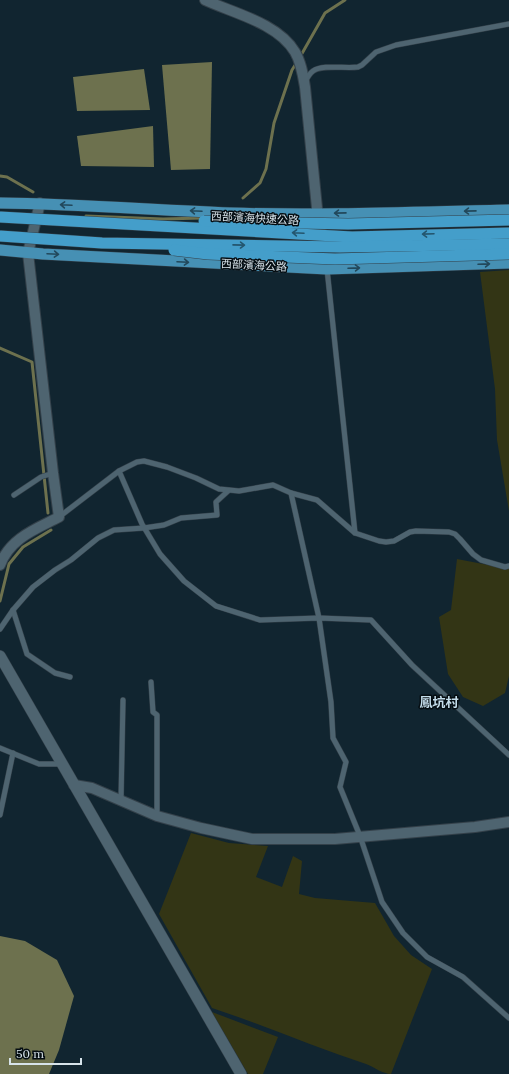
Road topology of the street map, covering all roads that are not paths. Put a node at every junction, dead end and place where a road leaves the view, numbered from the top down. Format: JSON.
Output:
{"nodes":[{"id":1,"x":205,"y":0,"type":"edge"},
{"id":2,"x":509,"y":24,"type":"edge"},
{"id":3,"x":305,"y":87,"type":"junction"},
{"id":4,"x":0,"y":203,"type":"edge"},
{"id":5,"x":40,"y":203,"type":"junction"},
{"id":6,"x":509,"y":210,"type":"edge"},
{"id":7,"x":318,"y":214,"type":"junction"},
{"id":8,"x":0,"y":217,"type":"edge"},
{"id":9,"x":73,"y":220,"type":"junction"},
{"id":10,"x":509,"y":220,"type":"edge"},
{"id":11,"x":509,"y":233,"type":"edge"},
{"id":12,"x":0,"y":236,"type":"edge"},
{"id":13,"x":102,"y":243,"type":"junction"},
{"id":14,"x":509,"y":244,"type":"edge"},
{"id":15,"x":0,"y":250,"type":"edge"},
{"id":16,"x":28,"y":253,"type":"junction"},
{"id":17,"x":509,"y":254,"type":"edge"},
{"id":18,"x":509,"y":263,"type":"edge"},
{"id":19,"x":328,"y":269,"type":"junction"},
{"id":20,"x":120,"y":470,"type":"junction"},
{"id":21,"x":53,"y":473,"type":"junction"},
{"id":22,"x":228,"y":491,"type":"junction"},
{"id":23,"x":291,"y":493,"type":"junction"},
{"id":24,"x":14,"y":495,"type":"dead end"},
{"id":25,"x":59,"y":517,"type":"junction"},
{"id":26,"x":144,"y":528,"type":"junction"},
{"id":27,"x":355,"y":533,"type":"junction"},
{"id":28,"x":0,"y":565,"type":"edge"},
{"id":29,"x":509,"y":566,"type":"edge"},
{"id":30,"x":13,"y":610,"type":"junction"},
{"id":31,"x":319,"y":618,"type":"junction"},
{"id":32,"x":0,"y":628,"type":"edge"},
{"id":33,"x":0,"y":656,"type":"edge"},
{"id":34,"x":70,"y":677,"type":"dead end"},
{"id":35,"x":151,"y":682,"type":"dead end"},
{"id":36,"x":123,"y":700,"type":"dead end"},
{"id":37,"x":0,"y":748,"type":"edge"},
{"id":38,"x":13,"y":753,"type":"junction"},
{"id":39,"x":509,"y":755,"type":"edge"},
{"id":40,"x":62,"y":764,"type":"junction"},
{"id":41,"x":74,"y":785,"type":"junction"},
{"id":42,"x":121,"y":800,"type":"junction"},
{"id":43,"x":0,"y":815,"type":"edge"},
{"id":44,"x":158,"y":816,"type":"junction"},
{"id":45,"x":509,"y":822,"type":"edge"},
{"id":46,"x":360,"y":836,"type":"junction"},
{"id":47,"x":509,"y":1018,"type":"edge"},
{"id":48,"x":241,"y":1074,"type":"edge"}],
"edges":[{"from":1,"to":3,"type":"street"},
{"from":2,"to":3,"type":"lane"},
{"from":3,"to":7,"type":"street"},
{"from":4,"to":5,"type":"main road"},
{"from":7,"to":5,"type":"main road","one_way":true},
{"from":5,"to":16,"type":"street"},
{"from":6,"to":7,"type":"main road","one_way":true},
{"from":7,"to":19,"type":"street"},
{"from":8,"to":9,"type":"highway","name":"西部濱海快速公路","bridge":true},
{"from":9,"to":10,"type":"highway","bridge":true},
{"from":11,"to":9,"type":"highway","name":"西部濱海快速公路","one_way":true,"bridge":true},
{"from":12,"to":13,"type":"highway","bridge":true},
{"from":13,"to":14,"type":"highway","one_way":true,"bridge":true},
{"from":13,"to":17,"type":"highway","bridge":true},
{"from":15,"to":16,"type":"main road","name":"西部濱海公路"},
{"from":16,"to":19,"type":"main road","name":"西部濱海公路","one_way":true},
{"from":16,"to":21,"type":"street"},
{"from":19,"to":18,"type":"main road","name":"西部濱海公路","one_way":true},
{"from":19,"to":27,"type":"lane"},
{"from":20,"to":22,"type":"lane"},
{"from":20,"to":25,"type":"lane"},
{"from":20,"to":26,"type":"lane"},
{"from":21,"to":24,"type":"lane"},
{"from":21,"to":25,"type":"street"},
{"from":22,"to":23,"type":"lane"},
{"from":22,"to":26,"type":"lane"},
{"from":23,"to":27,"type":"lane"},
{"from":23,"to":31,"type":"lane"},
{"from":25,"to":28,"type":"street"},
{"from":26,"to":30,"type":"lane"},
{"from":26,"to":31,"type":"lane"},
{"from":27,"to":29,"type":"lane"},
{"from":30,"to":32,"type":"lane"},
{"from":30,"to":34,"type":"lane"},
{"from":31,"to":39,"type":"lane"},
{"from":31,"to":46,"type":"lane"},
{"from":33,"to":40,"type":"street"},
{"from":35,"to":44,"type":"lane"},
{"from":36,"to":42,"type":"lane"},
{"from":37,"to":38,"type":"lane"},
{"from":38,"to":40,"type":"lane"},
{"from":38,"to":43,"type":"lane"},
{"from":40,"to":41,"type":"street"},
{"from":41,"to":42,"type":"street"},
{"from":41,"to":48,"type":"street"},
{"from":42,"to":44,"type":"street"},
{"from":44,"to":46,"type":"street"},
{"from":45,"to":46,"type":"street"},
{"from":46,"to":47,"type":"lane"}]}
